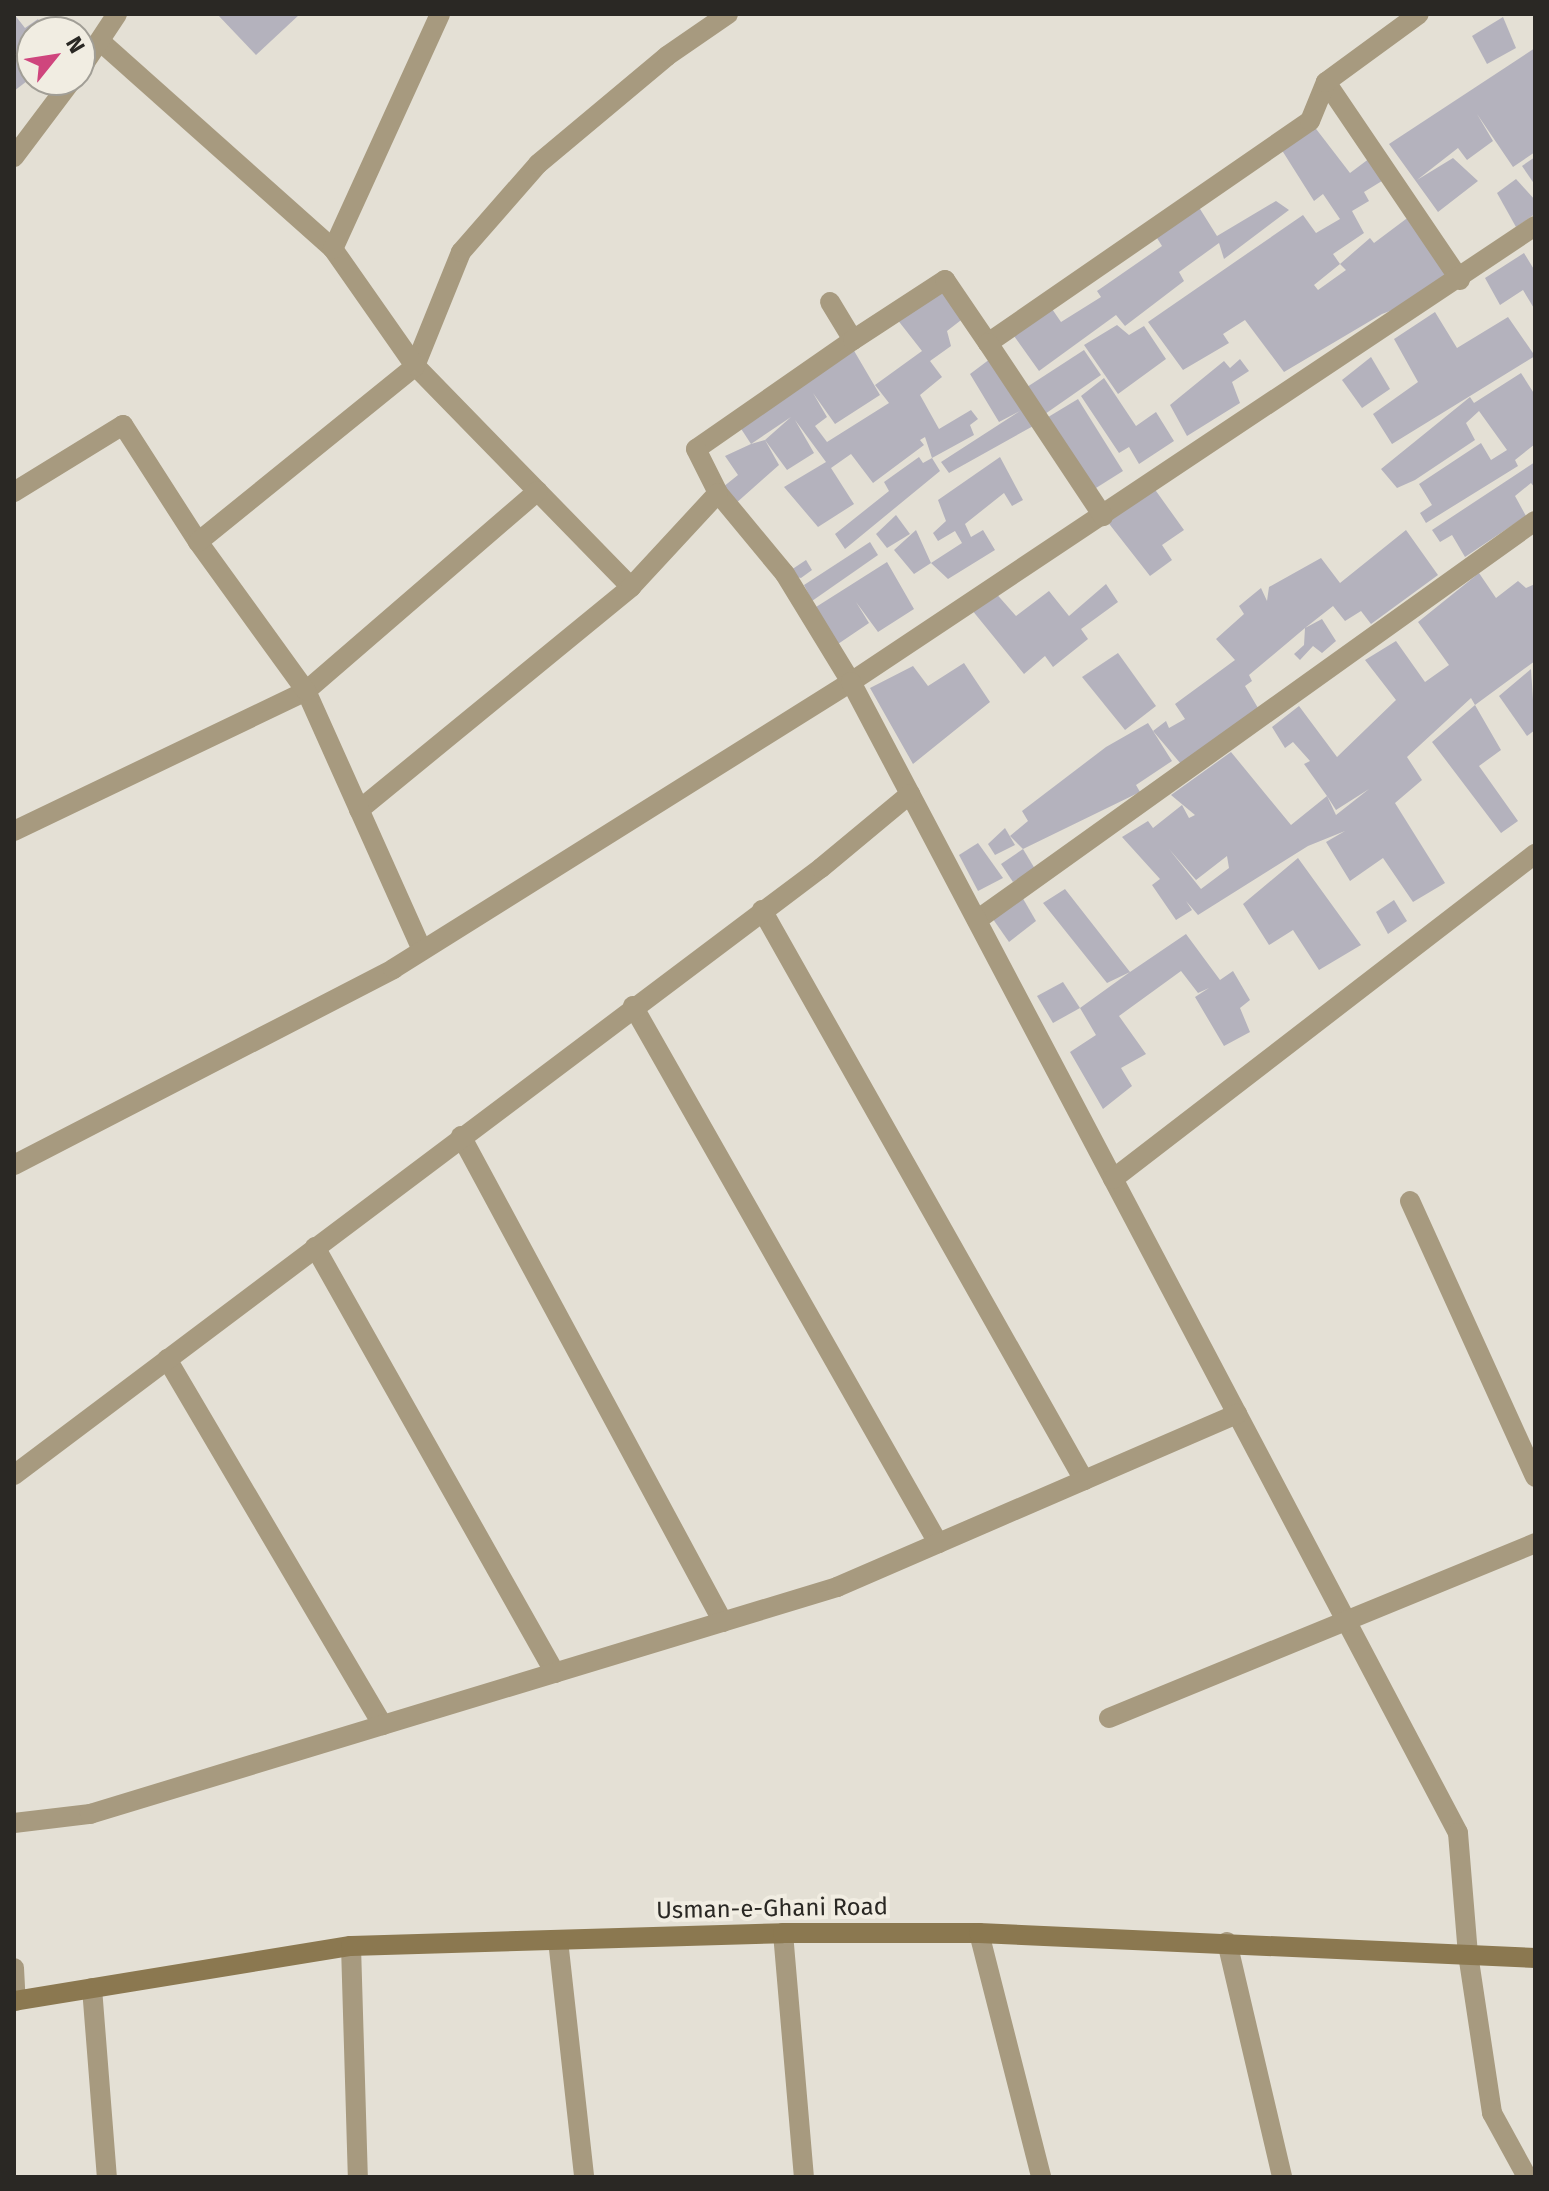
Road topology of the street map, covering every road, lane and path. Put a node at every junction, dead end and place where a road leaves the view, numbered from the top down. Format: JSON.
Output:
{"nodes":[{"id":1,"x":117,"y":14,"type":"edge"},
{"id":2,"x":440,"y":14,"type":"edge"},
{"id":3,"x":728,"y":14,"type":"edge"},
{"id":4,"x":1419,"y":14,"type":"edge"},
{"id":5,"x":1396,"y":21,"type":"edge"},
{"id":6,"x":101,"y":42,"type":"junction"},
{"id":7,"x":96,"y":49,"type":"edge"},
{"id":8,"x":1326,"y":82,"type":"junction"},
{"id":9,"x":60,"y":96,"type":"edge"},
{"id":10,"x":14,"y":157,"type":"edge"},
{"id":11,"x":1535,"y":226,"type":"edge"},
{"id":12,"x":333,"y":249,"type":"junction"},
{"id":13,"x":1460,"y":280,"type":"junction"},
{"id":14,"x":830,"y":302,"type":"dead end"},
{"id":15,"x":853,"y":340,"type":"junction"},
{"id":16,"x":988,"y":343,"type":"junction"},
{"id":17,"x":415,"y":366,"type":"junction"},
{"id":18,"x":538,"y":491,"type":"junction"},
{"id":19,"x":14,"y":492,"type":"edge"},
{"id":20,"x":718,"y":493,"type":"junction"},
{"id":21,"x":1103,"y":516,"type":"junction"},
{"id":22,"x":1535,"y":521,"type":"edge"},
{"id":23,"x":198,"y":542,"type":"junction"},
{"id":24,"x":631,"y":587,"type":"junction"},
{"id":25,"x":851,"y":682,"type":"junction"},
{"id":26,"x":306,"y":691,"type":"junction"},
{"id":27,"x":910,"y":794,"type":"junction"},
{"id":28,"x":359,"y":810,"type":"junction"},
{"id":29,"x":14,"y":831,"type":"edge"},
{"id":30,"x":1535,"y":854,"type":"edge"},
{"id":31,"x":762,"y":910,"type":"junction"},
{"id":32,"x":977,"y":920,"type":"junction"},
{"id":33,"x":422,"y":950,"type":"junction"},
{"id":34,"x":633,"y":1006,"type":"junction"},
{"id":35,"x":461,"y":1136,"type":"junction"},
{"id":36,"x":14,"y":1165,"type":"edge"},
{"id":37,"x":1113,"y":1179,"type":"junction"},
{"id":38,"x":1410,"y":1201,"type":"dead end"},
{"id":39,"x":315,"y":1247,"type":"junction"},
{"id":40,"x":167,"y":1359,"type":"junction"},
{"id":41,"x":1237,"y":1414,"type":"junction"},
{"id":42,"x":14,"y":1475,"type":"edge"},
{"id":43,"x":1535,"y":1477,"type":"edge"},
{"id":44,"x":1084,"y":1480,"type":"junction"},
{"id":45,"x":938,"y":1543,"type":"junction"},
{"id":46,"x":1535,"y":1543,"type":"edge"},
{"id":47,"x":1345,"y":1618,"type":"junction"},
{"id":48,"x":723,"y":1622,"type":"junction"},
{"id":49,"x":555,"y":1673,"type":"junction"},
{"id":50,"x":1109,"y":1718,"type":"dead end"},
{"id":51,"x":383,"y":1725,"type":"junction"},
{"id":52,"x":14,"y":1823,"type":"edge"},
{"id":53,"x":783,"y":1933,"type":"junction"},
{"id":54,"x":979,"y":1933,"type":"junction"},
{"id":55,"x":558,"y":1940,"type":"junction"},
{"id":56,"x":1227,"y":1942,"type":"junction"},
{"id":57,"x":351,"y":1946,"type":"junction"},
{"id":58,"x":1468,"y":1954,"type":"junction"},
{"id":59,"x":1535,"y":1958,"type":"edge"},
{"id":60,"x":14,"y":1968,"type":"edge"},
{"id":61,"x":92,"y":1988,"type":"junction"},
{"id":62,"x":15,"y":2001,"type":"edge"},
{"id":63,"x":107,"y":2177,"type":"edge"},
{"id":64,"x":358,"y":2177,"type":"edge"},
{"id":65,"x":584,"y":2177,"type":"edge"},
{"id":66,"x":804,"y":2177,"type":"edge"},
{"id":67,"x":1041,"y":2177,"type":"edge"},
{"id":68,"x":1282,"y":2177,"type":"edge"},
{"id":69,"x":1527,"y":2177,"type":"edge"}],
"edges":[{"from":1,"to":6,"type":"street"},
{"from":2,"to":12,"type":"street"},
{"from":3,"to":17,"type":"street"},
{"from":4,"to":5,"type":"street"},
{"from":5,"to":8,"type":"street"},
{"from":6,"to":7,"type":"street"},
{"from":6,"to":12,"type":"street"},
{"from":8,"to":13,"type":"street"},
{"from":8,"to":16,"type":"street"},
{"from":9,"to":10,"type":"street"},
{"from":11,"to":13,"type":"street"},
{"from":12,"to":17,"type":"street"},
{"from":13,"to":21,"type":"street"},
{"from":14,"to":15,"type":"street"},
{"from":15,"to":16,"type":"street"},
{"from":15,"to":20,"type":"street"},
{"from":16,"to":21,"type":"street"},
{"from":17,"to":18,"type":"street"},
{"from":17,"to":23,"type":"street"},
{"from":18,"to":24,"type":"street"},
{"from":18,"to":26,"type":"street"},
{"from":19,"to":23,"type":"street"},
{"from":20,"to":24,"type":"street"},
{"from":20,"to":25,"type":"street"},
{"from":21,"to":25,"type":"street"},
{"from":22,"to":32,"type":"street"},
{"from":23,"to":26,"type":"street"},
{"from":24,"to":28,"type":"street"},
{"from":25,"to":27,"type":"street"},
{"from":25,"to":33,"type":"street"},
{"from":26,"to":28,"type":"street"},
{"from":26,"to":29,"type":"street"},
{"from":27,"to":31,"type":"street"},
{"from":27,"to":32,"type":"street"},
{"from":28,"to":33,"type":"street"},
{"from":30,"to":37,"type":"street"},
{"from":31,"to":34,"type":"street"},
{"from":31,"to":44,"type":"street"},
{"from":32,"to":37,"type":"street"},
{"from":33,"to":36,"type":"street"},
{"from":34,"to":35,"type":"street"},
{"from":34,"to":45,"type":"street"},
{"from":35,"to":39,"type":"street"},
{"from":35,"to":48,"type":"street"},
{"from":37,"to":41,"type":"street"},
{"from":38,"to":43,"type":"street"},
{"from":39,"to":40,"type":"street"},
{"from":39,"to":49,"type":"street"},
{"from":40,"to":42,"type":"street"},
{"from":40,"to":51,"type":"street"},
{"from":41,"to":44,"type":"street"},
{"from":41,"to":47,"type":"street"},
{"from":44,"to":45,"type":"street"},
{"from":45,"to":48,"type":"street"},
{"from":46,"to":47,"type":"street"},
{"from":47,"to":50,"type":"street"},
{"from":47,"to":58,"type":"street"},
{"from":48,"to":49,"type":"street"},
{"from":49,"to":51,"type":"street"},
{"from":51,"to":52,"type":"street"},
{"from":53,"to":54,"type":"main road","name":"Usman-e-Ghani Road"},
{"from":53,"to":55,"type":"main road","name":"Usman-e-Ghani Road"},
{"from":53,"to":66,"type":"street"},
{"from":54,"to":56,"type":"main road","name":"Usman-e-Ghani Road"},
{"from":54,"to":67,"type":"street"},
{"from":55,"to":57,"type":"main road","name":"Usman-e-Ghani Road"},
{"from":55,"to":65,"type":"street"},
{"from":56,"to":58,"type":"main road","name":"Usman-e-Ghani Road"},
{"from":56,"to":68,"type":"street"},
{"from":57,"to":61,"type":"main road","name":"Usman-e-Ghani Road"},
{"from":57,"to":64,"type":"street"},
{"from":58,"to":59,"type":"main road","name":"Usman-e-Ghani Road"},
{"from":58,"to":69,"type":"street"},
{"from":60,"to":62,"type":"street"},
{"from":61,"to":62,"type":"main road","name":"Usman-e-Ghani Road"},
{"from":61,"to":63,"type":"street"}]}
